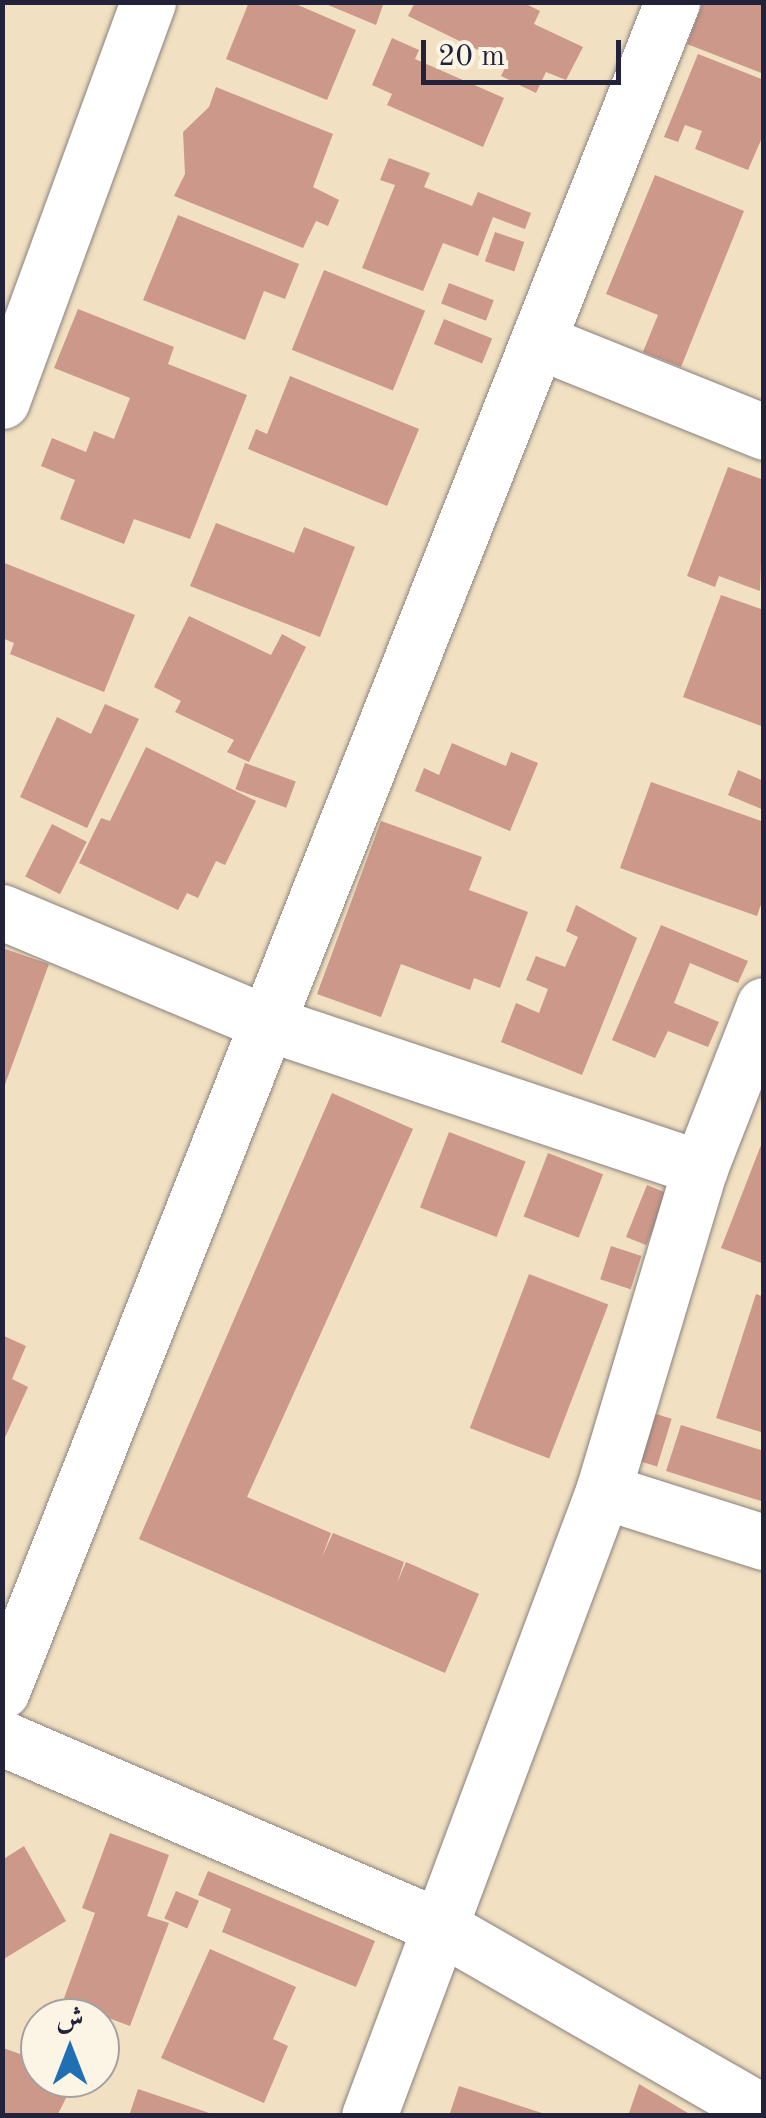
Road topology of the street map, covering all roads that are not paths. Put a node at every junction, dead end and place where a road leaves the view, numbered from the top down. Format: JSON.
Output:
{"nodes":[{"id":1,"x":148,"y":2,"type":"edge"},
{"id":2,"x":655,"y":9,"type":"edge"},
{"id":3,"x":538,"y":341,"type":"junction"},
{"id":4,"x":5,"y":386,"type":"edge"},
{"id":5,"x":764,"y":432,"type":"edge"},
{"id":6,"x":2,"y":912,"type":"edge"},
{"id":7,"x":764,"y":1005,"type":"edge"},
{"id":8,"x":267,"y":1023,"type":"junction"},
{"id":9,"x":700,"y":1168,"type":"junction"},
{"id":10,"x":602,"y":1491,"type":"junction"},
{"id":11,"x":764,"y":1542,"type":"edge"},
{"id":12,"x":2,"y":1691,"type":"edge"},
{"id":13,"x":2,"y":1738,"type":"edge"},
{"id":14,"x":438,"y":1926,"type":"junction"},
{"id":15,"x":764,"y":2113,"type":"edge"},
{"id":16,"x":369,"y":2116,"type":"edge"}],
"edges":[{"from":1,"to":4,"type":"street"},
{"from":2,"to":3,"type":"street"},
{"from":3,"to":5,"type":"street"},
{"from":3,"to":8,"type":"street"},
{"from":6,"to":8,"type":"street"},
{"from":7,"to":9,"type":"street"},
{"from":8,"to":9,"type":"street"},
{"from":8,"to":12,"type":"street"},
{"from":9,"to":10,"type":"street"},
{"from":10,"to":11,"type":"street"},
{"from":10,"to":14,"type":"street"},
{"from":13,"to":14,"type":"street"},
{"from":14,"to":15,"type":"street"},
{"from":14,"to":16,"type":"street"}]}
